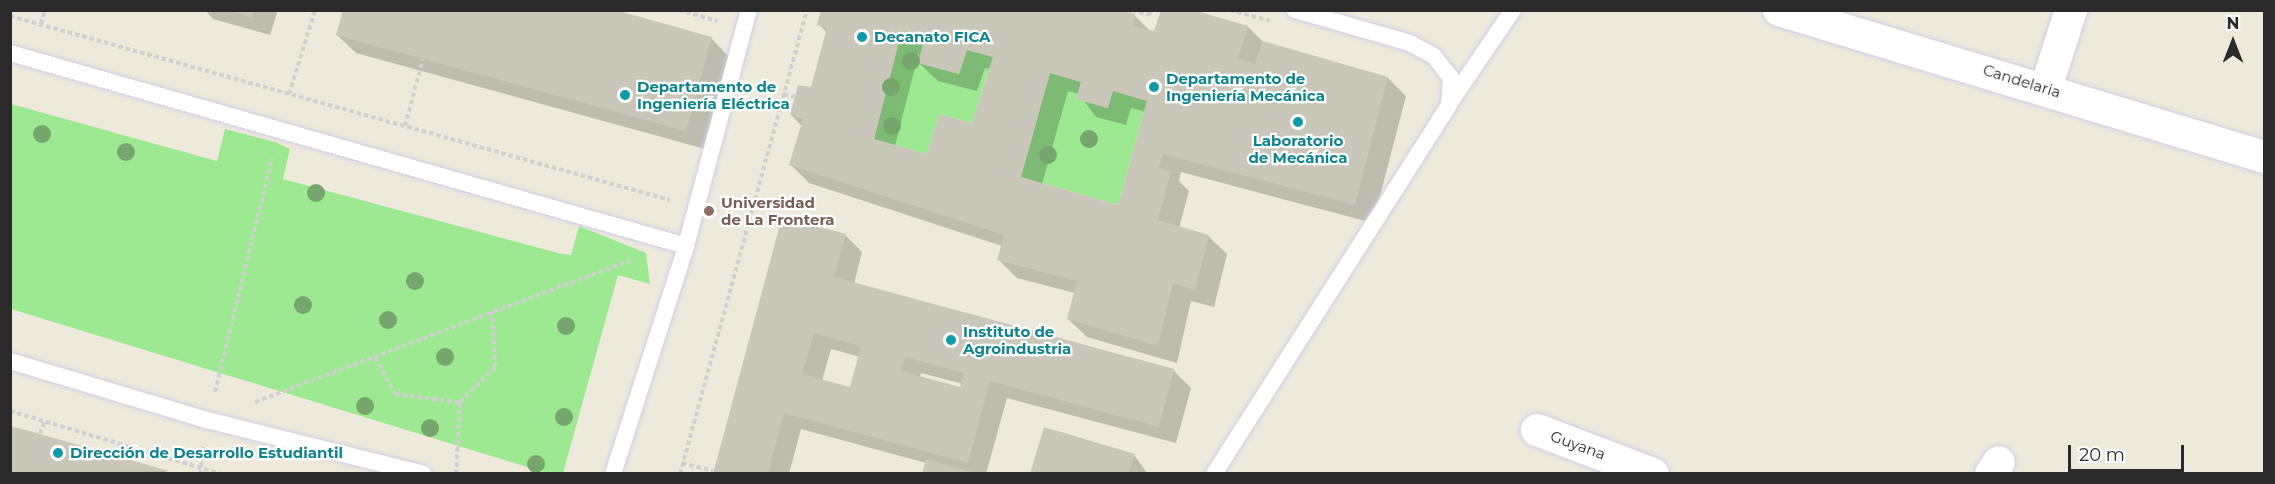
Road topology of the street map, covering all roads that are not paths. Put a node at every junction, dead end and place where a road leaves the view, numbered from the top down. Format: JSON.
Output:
{"nodes":[{"id":1,"x":749,"y":10,"type":"edge"},
{"id":2,"x":1295,"y":10,"type":"edge"},
{"id":3,"x":1513,"y":10,"type":"edge"},
{"id":4,"x":1779,"y":10,"type":"edge"},
{"id":5,"x":2071,"y":10,"type":"edge"},
{"id":6,"x":10,"y":53,"type":"edge"},
{"id":7,"x":2046,"y":88,"type":"junction"},
{"id":8,"x":1449,"y":105,"type":"junction"},
{"id":9,"x":2265,"y":158,"type":"edge"},
{"id":10,"x":686,"y":246,"type":"junction"},
{"id":11,"x":10,"y":361,"type":"edge"},
{"id":12,"x":1537,"y":430,"type":"dead end"},
{"id":13,"x":423,"y":474,"type":"edge"},
{"id":14,"x":613,"y":474,"type":"edge"},
{"id":15,"x":1214,"y":474,"type":"edge"},
{"id":16,"x":1653,"y":474,"type":"edge"}],
"edges":[{"from":1,"to":10,"type":"lane"},
{"from":2,"to":8,"type":"lane"},
{"from":3,"to":8,"type":"lane"},
{"from":4,"to":7,"type":"street","name":"Candelaria"},
{"from":5,"to":7,"type":"street"},
{"from":6,"to":10,"type":"lane"},
{"from":7,"to":9,"type":"street","name":"Candelaria"},
{"from":8,"to":15,"type":"lane"},
{"from":10,"to":14,"type":"lane"},
{"from":11,"to":13,"type":"lane"},
{"from":12,"to":16,"type":"street","name":"Guyana"}]}
